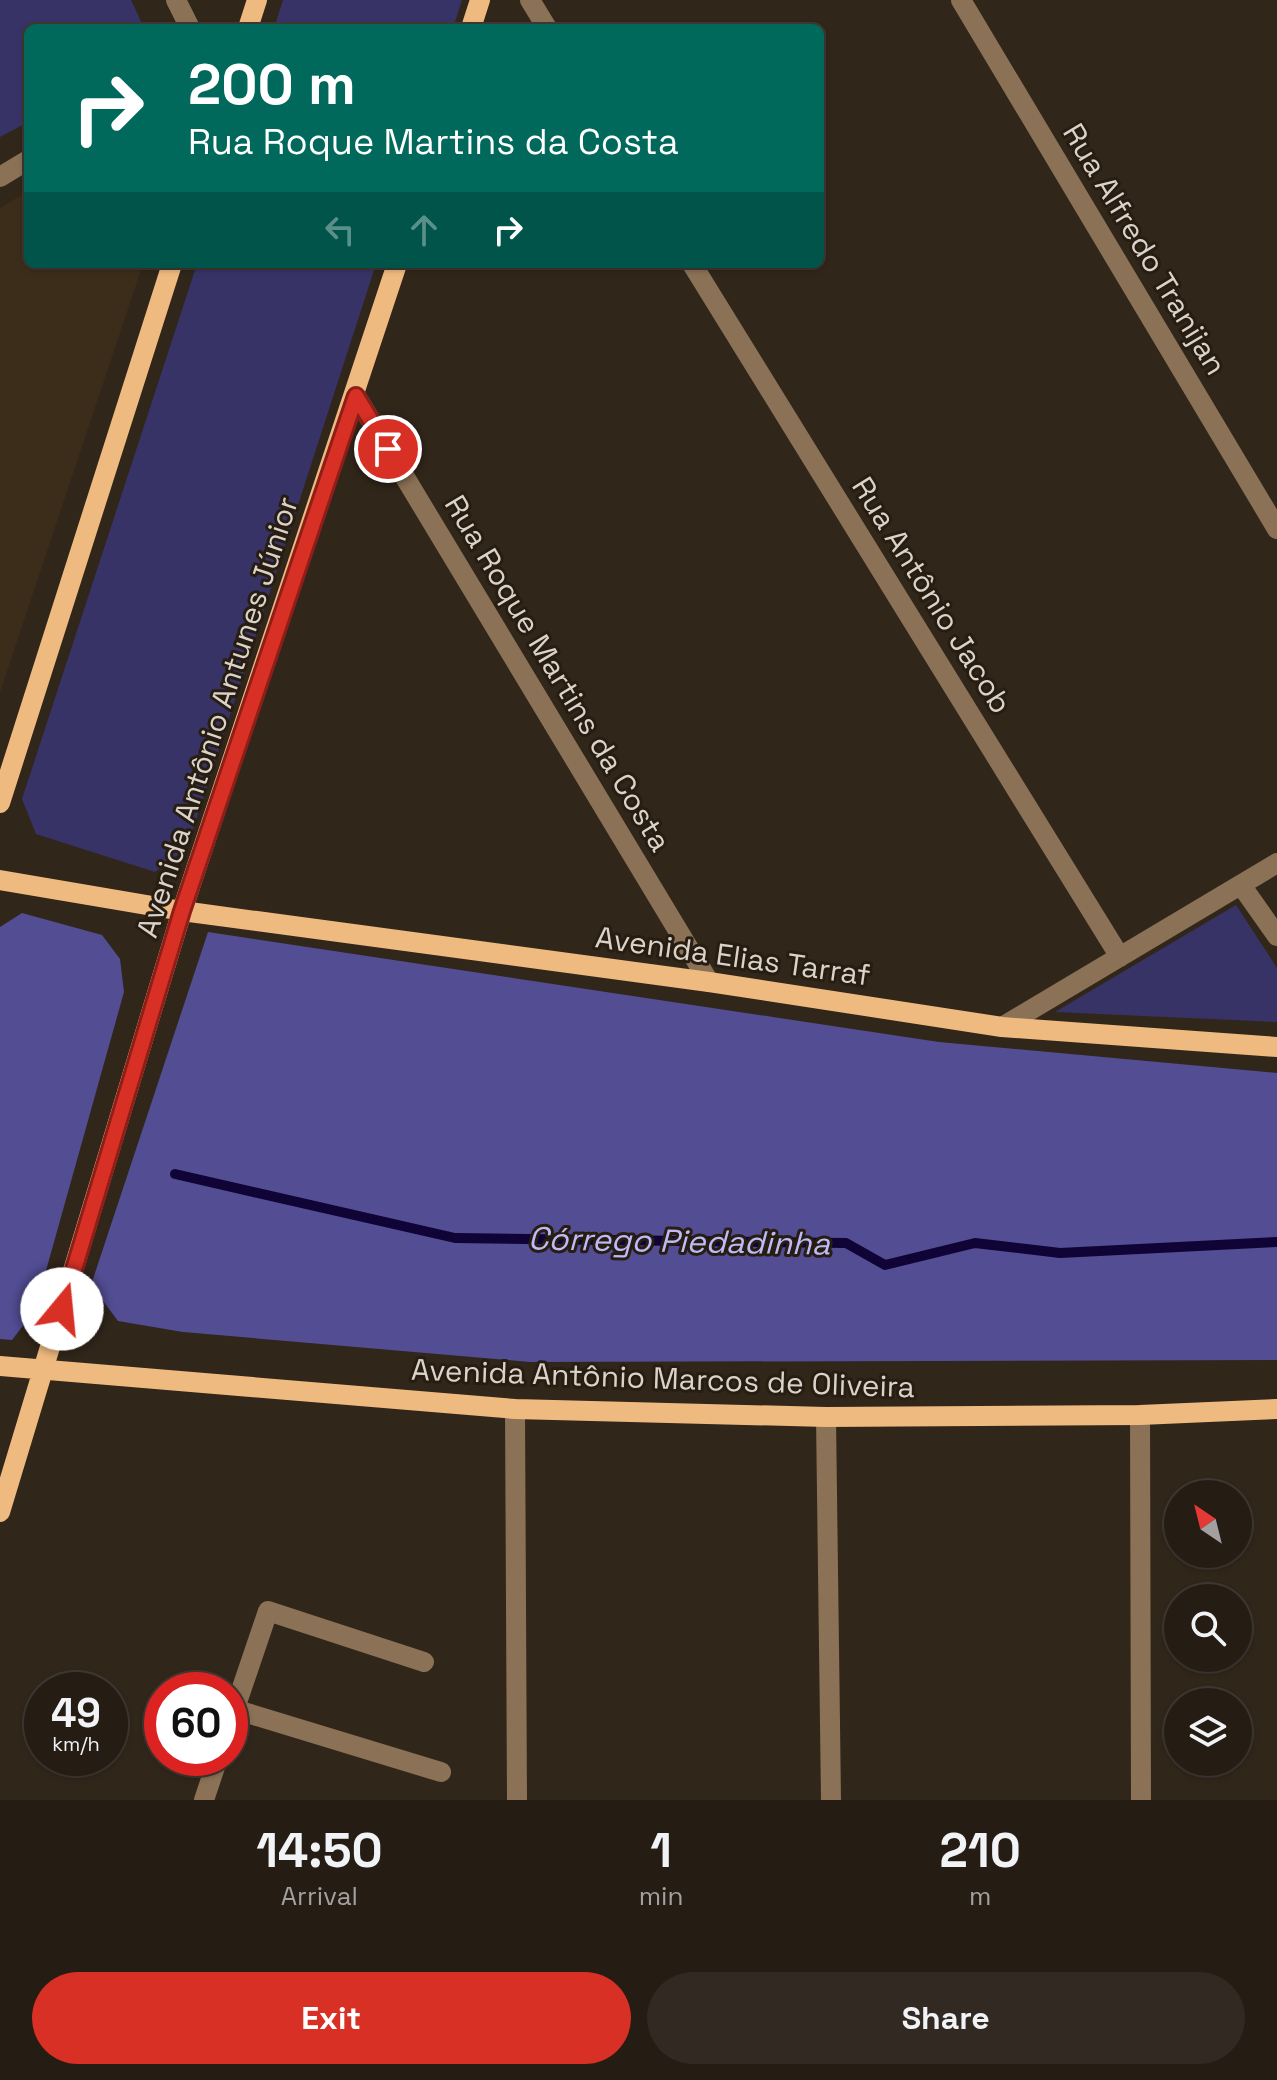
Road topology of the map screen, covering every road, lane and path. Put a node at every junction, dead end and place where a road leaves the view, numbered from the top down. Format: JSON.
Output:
{"nodes":[{"id":1,"x":176,"y":0,"type":"edge"},
{"id":2,"x":257,"y":0,"type":"edge"},
{"id":3,"x":480,"y":0,"type":"edge"},
{"id":4,"x":530,"y":0,"type":"edge"},
{"id":5,"x":961,"y":0,"type":"edge"},
{"id":6,"x":188,"y":24,"type":"edge"},
{"id":7,"x":249,"y":24,"type":"edge"},
{"id":8,"x":472,"y":24,"type":"edge"},
{"id":9,"x":545,"y":24,"type":"edge"},
{"id":10,"x":24,"y":162,"type":"edge"},
{"id":11,"x":0,"y":177,"type":"edge"},
{"id":12,"x":171,"y":268,"type":"edge"},
{"id":13,"x":396,"y":268,"type":"edge"},
{"id":14,"x":694,"y":268,"type":"edge"},
{"id":15,"x":356,"y":396,"type":"junction"},
{"id":16,"x":1277,"y":529,"type":"edge"},
{"id":17,"x":0,"y":803,"type":"edge"},
{"id":18,"x":1277,"y":863,"type":"edge"},
{"id":19,"x":0,"y":880,"type":"edge"},
{"id":20,"x":1241,"y":885,"type":"junction"},
{"id":21,"x":182,"y":911,"type":"junction"},
{"id":22,"x":1277,"y":936,"type":"edge"},
{"id":23,"x":1120,"y":957,"type":"junction"},
{"id":24,"x":709,"y":982,"type":"junction"},
{"id":25,"x":1002,"y":1027,"type":"junction"},
{"id":26,"x":1277,"y":1047,"type":"edge"},
{"id":27,"x":0,"y":1366,"type":"edge"},
{"id":28,"x":43,"y":1370,"type":"junction"},
{"id":29,"x":515,"y":1409,"type":"junction"},
{"id":30,"x":1277,"y":1409,"type":"edge"},
{"id":31,"x":1140,"y":1415,"type":"junction"},
{"id":32,"x":826,"y":1417,"type":"junction"},
{"id":33,"x":0,"y":1512,"type":"edge"},
{"id":34,"x":424,"y":1662,"type":"dead end"},
{"id":35,"x":247,"y":1672,"type":"edge"},
{"id":36,"x":248,"y":1720,"type":"edge"},
{"id":37,"x":441,"y":1772,"type":"dead end"},
{"id":38,"x":212,"y":1776,"type":"edge"},
{"id":39,"x":204,"y":1800,"type":"edge"},
{"id":40,"x":517,"y":1800,"type":"edge"},
{"id":41,"x":831,"y":1800,"type":"edge"},
{"id":42,"x":1141,"y":1800,"type":"edge"}],
"edges":[{"from":1,"to":6,"type":"street"},
{"from":2,"to":7,"type":"main road"},
{"from":3,"to":8,"type":"main road"},
{"from":4,"to":9,"type":"street"},
{"from":5,"to":16,"type":"street","name":"Rua Alfredo Tranijan"},
{"from":10,"to":11,"type":"street"},
{"from":12,"to":17,"type":"main road"},
{"from":13,"to":15,"type":"main road","name":"Avenida Antônio Antunes Júnior"},
{"from":14,"to":23,"type":"street","name":"Rua Antônio Jacob"},
{"from":15,"to":21,"type":"main road","name":"Avenida Antônio Antunes Júnior"},
{"from":15,"to":24,"type":"street","name":"Rua Roque Martins da Costa"},
{"from":18,"to":20,"type":"street"},
{"from":19,"to":21,"type":"main road"},
{"from":20,"to":22,"type":"street"},
{"from":20,"to":23,"type":"street"},
{"from":21,"to":24,"type":"main road","name":"Avenida Elias Tarraf"},
{"from":21,"to":28,"type":"main road","name":"Avenida Antônio Antunes Júnior"},
{"from":23,"to":25,"type":"street"},
{"from":24,"to":25,"type":"main road","name":"Avenida Elias Tarraf"},
{"from":25,"to":26,"type":"main road","name":"Avenida Elias Tarraf"},
{"from":27,"to":28,"type":"main road","name":"Avenida Antônio Marcos de Oliveira"},
{"from":28,"to":29,"type":"main road","name":"Avenida Antônio Marcos de Oliveira"},
{"from":28,"to":33,"type":"main road","name":"Avenida Antônio Antunes Júnior"},
{"from":29,"to":32,"type":"main road","name":"Avenida Antônio Marcos de Oliveira"},
{"from":29,"to":40,"type":"street"},
{"from":30,"to":31,"type":"main road","name":"Avenida Antônio Marcos de Oliveira"},
{"from":31,"to":32,"type":"main road","name":"Avenida Antônio Marcos de Oliveira"},
{"from":31,"to":42,"type":"street"},
{"from":32,"to":41,"type":"street"},
{"from":34,"to":35,"type":"street"},
{"from":36,"to":37,"type":"street"},
{"from":38,"to":39,"type":"street"}]}
